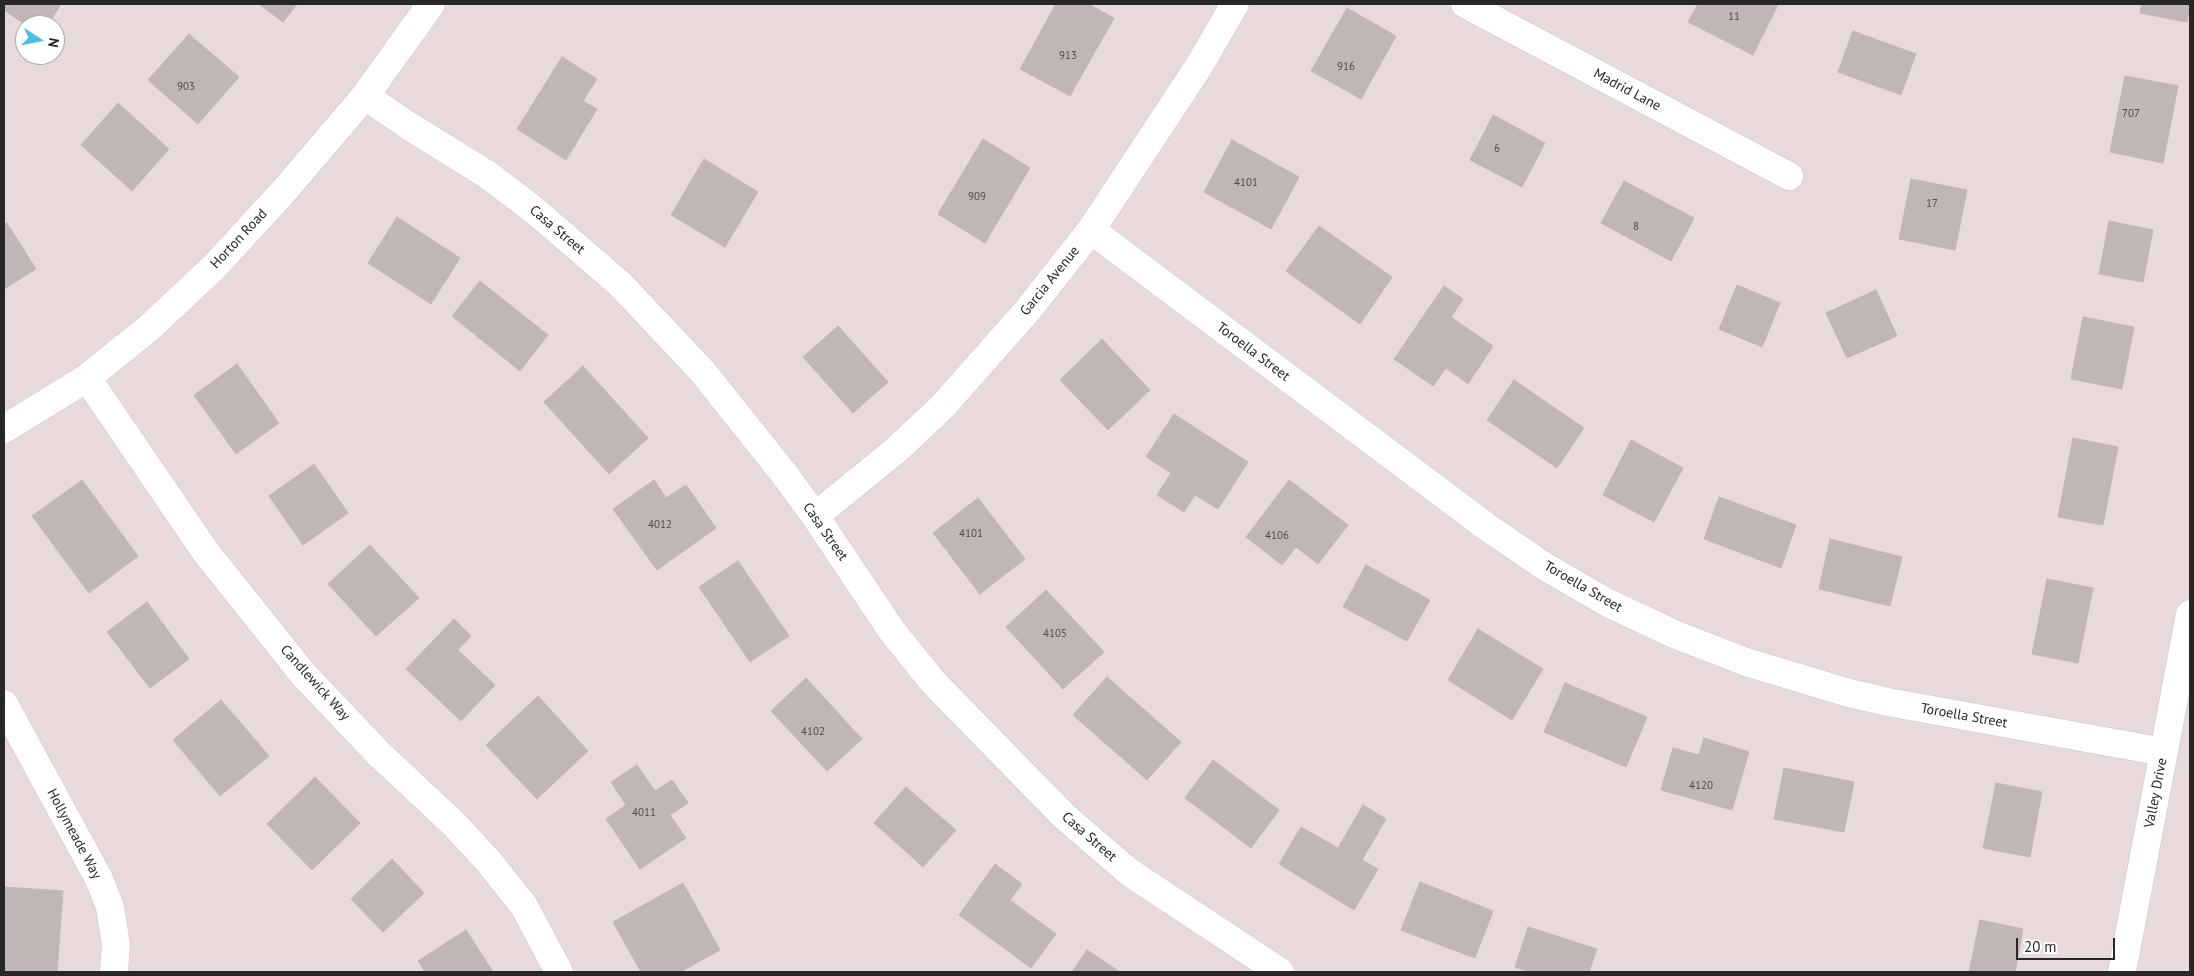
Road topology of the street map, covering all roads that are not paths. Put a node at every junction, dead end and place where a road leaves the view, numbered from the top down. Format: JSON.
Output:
{"nodes":[{"id":1,"x":431,"y":4,"type":"edge"},
{"id":2,"x":1235,"y":4,"type":"edge"},
{"id":3,"x":1465,"y":4,"type":"edge"},
{"id":4,"x":365,"y":96,"type":"junction"},
{"id":5,"x":1789,"y":176,"type":"dead end"},
{"id":6,"x":1091,"y":230,"type":"junction"},
{"id":7,"x":88,"y":378,"type":"junction"},
{"id":8,"x":4,"y":428,"type":"edge"},
{"id":9,"x":815,"y":516,"type":"junction"},
{"id":10,"x":2190,"y":614,"type":"edge"},
{"id":11,"x":4,"y":704,"type":"edge"},
{"id":12,"x":2164,"y":752,"type":"junction"},
{"id":13,"x":114,"y":972,"type":"edge"},
{"id":14,"x":559,"y":972,"type":"edge"},
{"id":15,"x":1280,"y":972,"type":"edge"},
{"id":16,"x":2122,"y":972,"type":"edge"}],
"edges":[{"from":1,"to":4,"type":"street","name":"Horton Road"},
{"from":2,"to":6,"type":"street","name":"Garcia Avenue"},
{"from":3,"to":5,"type":"street","name":"Madrid Lane"},
{"from":4,"to":7,"type":"street","name":"Horton Road"},
{"from":4,"to":9,"type":"street","name":"Casa Street"},
{"from":6,"to":9,"type":"street","name":"Garcia Avenue"},
{"from":6,"to":12,"type":"street","name":"Toroella Street"},
{"from":7,"to":8,"type":"street","name":"Horton Road"},
{"from":7,"to":14,"type":"street","name":"Candlewick Way"},
{"from":9,"to":15,"type":"street","name":"Casa Street"},
{"from":10,"to":12,"type":"street","name":"Valley Drive"},
{"from":11,"to":13,"type":"street","name":"Hollymeade Way"},
{"from":12,"to":16,"type":"street","name":"Valley Drive"}]}
